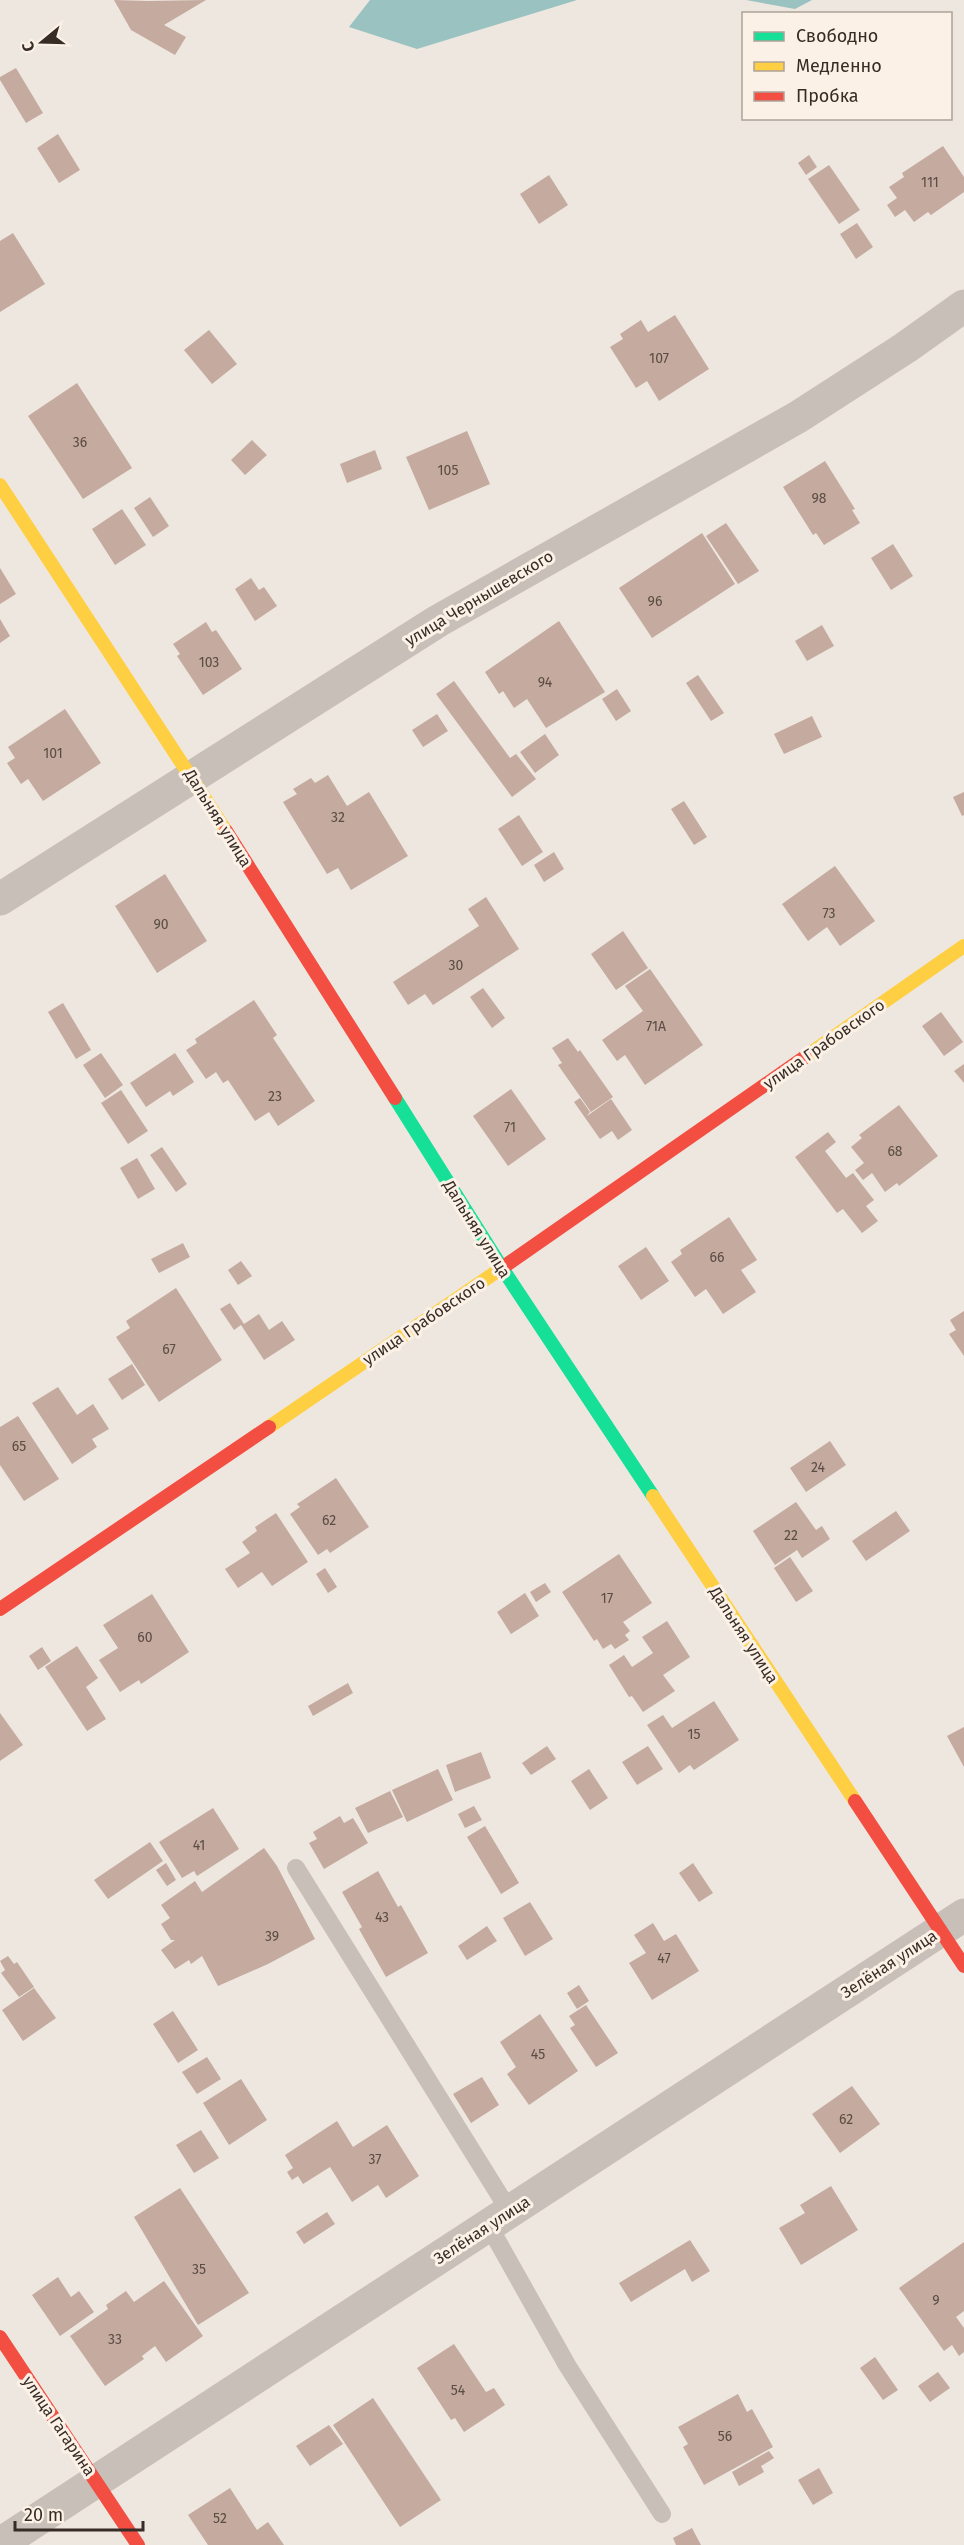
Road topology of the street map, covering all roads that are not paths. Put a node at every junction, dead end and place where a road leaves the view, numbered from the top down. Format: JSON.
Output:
{"nodes":[{"id":1,"x":964,"y":306,"type":"edge"},
{"id":2,"x":0,"y":485,"type":"edge"},
{"id":3,"x":192,"y":777,"type":"junction"},
{"id":4,"x":0,"y":899,"type":"edge"},
{"id":5,"x":964,"y":946,"type":"edge"},
{"id":6,"x":502,"y":1268,"type":"junction"},
{"id":7,"x":0,"y":1609,"type":"edge"},
{"id":8,"x":296,"y":1868,"type":"dead end"},
{"id":9,"x":952,"y":1923,"type":"edge"},
{"id":10,"x":964,"y":1966,"type":"edge"},
{"id":11,"x":499,"y":2219,"type":"junction"},
{"id":12,"x":0,"y":2337,"type":"edge"},
{"id":13,"x":96,"y":2482,"type":"junction"},
{"id":14,"x":662,"y":2514,"type":"dead end"},
{"id":15,"x":0,"y":2544,"type":"edge"},
{"id":16,"x":138,"y":2545,"type":"edge"}],
"edges":[{"from":1,"to":3,"type":"street","name":"улица Чернышевского"},
{"from":2,"to":3,"type":"street","name":"Дальняя улица"},
{"from":3,"to":4,"type":"street","name":"улица Чернышевского"},
{"from":3,"to":6,"type":"street","name":"Дальняя улица"},
{"from":5,"to":6,"type":"street","name":"улица Грабовского"},
{"from":6,"to":7,"type":"street","name":"улица Грабовского"},
{"from":6,"to":9,"type":"street","name":"Дальняя улица"},
{"from":8,"to":11,"type":"lane"},
{"from":9,"to":10,"type":"street","name":"Дальняя улица"},
{"from":9,"to":11,"type":"street","name":"Зелёная улица"},
{"from":11,"to":13,"type":"street","name":"Зелёная улица"},
{"from":11,"to":14,"type":"lane"},
{"from":12,"to":13,"type":"street","name":"улица Гагарина"},
{"from":13,"to":15,"type":"street","name":"Зелёная улица"},
{"from":13,"to":16,"type":"street","name":"улица Гагарина"}]}
